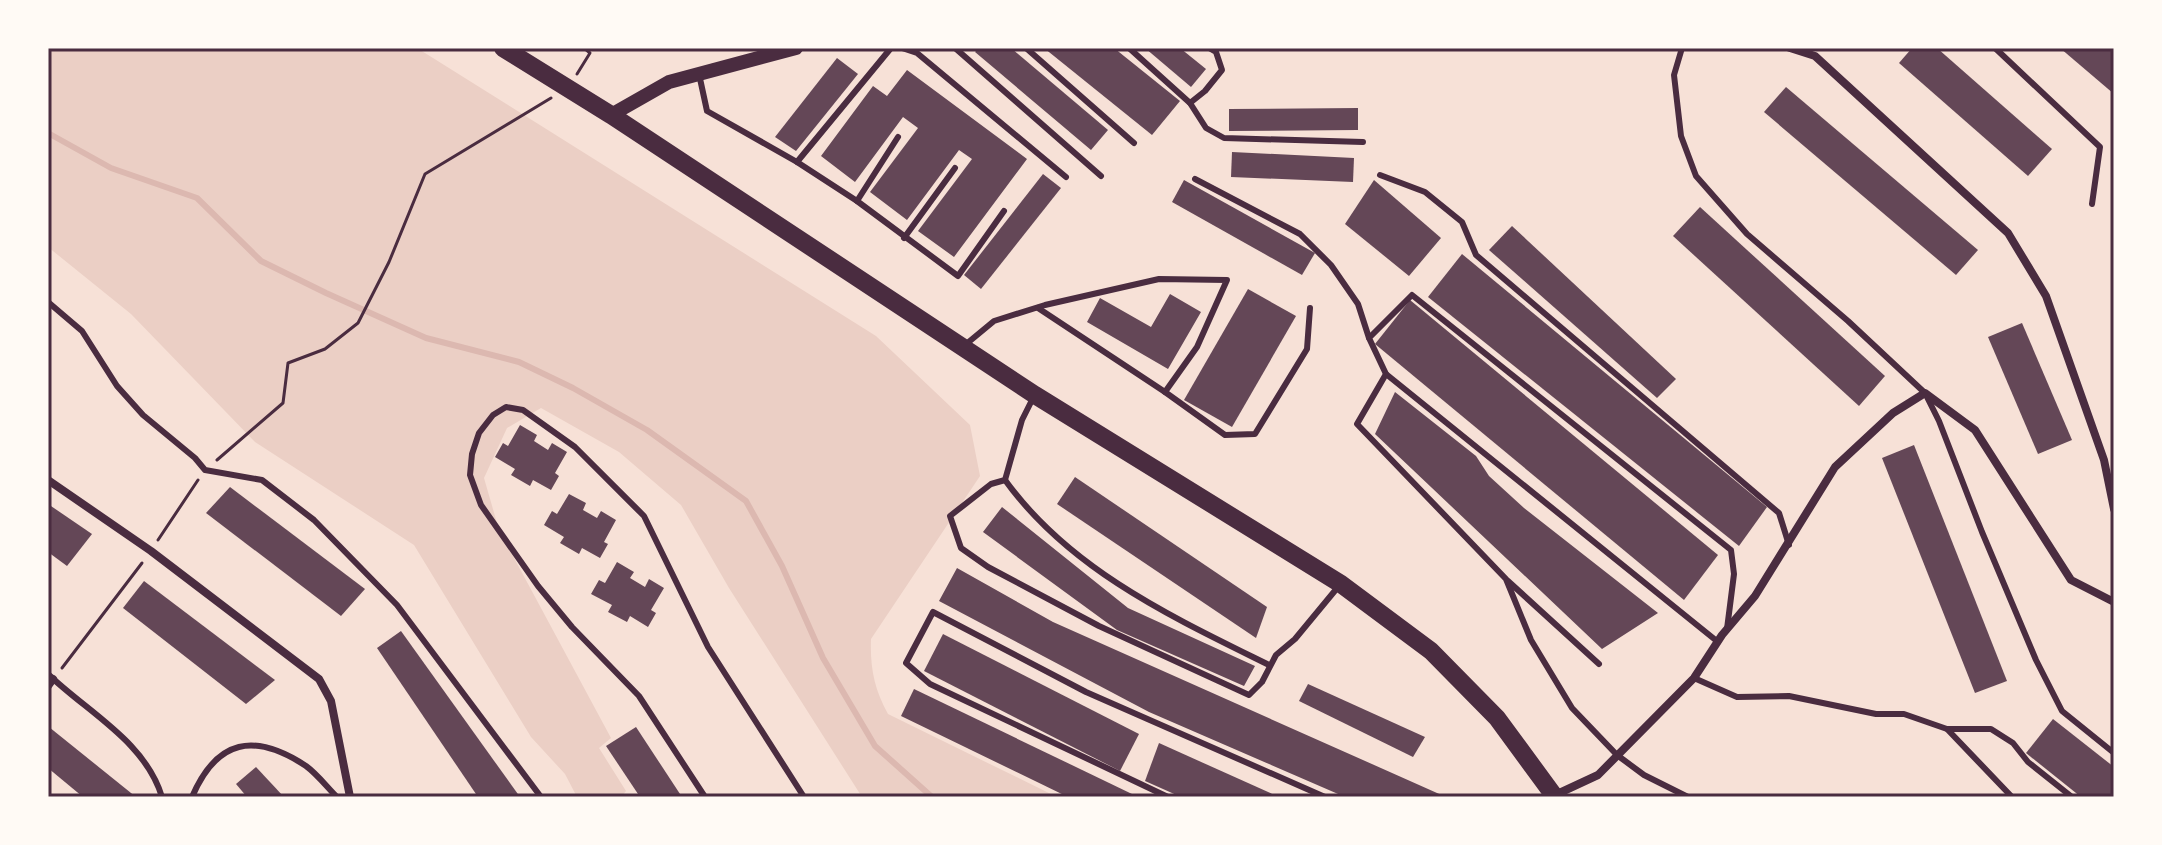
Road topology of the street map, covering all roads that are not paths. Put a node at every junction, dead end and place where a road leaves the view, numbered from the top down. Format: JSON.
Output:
{"nodes":[{"id":1,"x":503,"y":48,"type":"edge"},
{"id":2,"x":796,"y":48,"type":"edge"},
{"id":3,"x":891,"y":48,"type":"edge"},
{"id":4,"x":902,"y":48,"type":"edge"},
{"id":5,"x":955,"y":48,"type":"edge"},
{"id":6,"x":1026,"y":48,"type":"edge"},
{"id":7,"x":1129,"y":48,"type":"edge"},
{"id":8,"x":1209,"y":48,"type":"edge"},
{"id":9,"x":1682,"y":48,"type":"edge"},
{"id":10,"x":1790,"y":48,"type":"edge"},
{"id":11,"x":1995,"y":48,"type":"edge"},
{"id":12,"x":699,"y":74,"type":"junction"},
{"id":13,"x":1190,"y":103,"type":"junction"},
{"id":14,"x":611,"y":115,"type":"junction"},
{"id":15,"x":898,"y":137,"type":"dead end"},
{"id":16,"x":1363,"y":142,"type":"dead end"},
{"id":17,"x":1134,"y":143,"type":"dead end"},
{"id":18,"x":797,"y":162,"type":"junction"},
{"id":19,"x":955,"y":168,"type":"dead end"},
{"id":20,"x":1380,"y":175,"type":"dead end"},
{"id":21,"x":1101,"y":176,"type":"dead end"},
{"id":22,"x":1066,"y":177,"type":"dead end"},
{"id":23,"x":1195,"y":179,"type":"dead end"},
{"id":24,"x":857,"y":201,"type":"junction"},
{"id":25,"x":2092,"y":204,"type":"dead end"},
{"id":26,"x":1004,"y":211,"type":"dead end"},
{"id":27,"x":904,"y":238,"type":"junction"},
{"id":28,"x":48,"y":302,"type":"edge"},
{"id":29,"x":1037,"y":308,"type":"junction"},
{"id":30,"x":1310,"y":308,"type":"dead end"},
{"id":31,"x":1369,"y":338,"type":"junction"},
{"id":32,"x":962,"y":347,"type":"junction"},
{"id":33,"x":1386,"y":374,"type":"junction"},
{"id":34,"x":1165,"y":392,"type":"junction"},
{"id":35,"x":1925,"y":393,"type":"junction"},
{"id":36,"x":1035,"y":395,"type":"junction"},
{"id":37,"x":48,"y":480,"type":"edge"},
{"id":38,"x":1005,"y":480,"type":"junction"},
{"id":39,"x":2114,"y":509,"type":"edge"},
{"id":40,"x":1789,"y":545,"type":"junction"},
{"id":41,"x":1506,"y":579,"type":"junction"},
{"id":42,"x":1341,"y":584,"type":"junction"},
{"id":43,"x":2114,"y":602,"type":"edge"},
{"id":44,"x":1727,"y":629,"type":"junction"},
{"id":45,"x":1718,"y":642,"type":"junction"},
{"id":46,"x":1599,"y":664,"type":"dead end"},
{"id":47,"x":1269,"y":665,"type":"junction"},
{"id":48,"x":1694,"y":678,"type":"junction"},
{"id":49,"x":50,"y":680,"type":"edge"},
{"id":50,"x":1947,"y":729,"type":"junction"},
{"id":51,"x":2114,"y":753,"type":"edge"},
{"id":52,"x":1617,"y":755,"type":"junction"},
{"id":53,"x":1681,"y":795,"type":"edge"},
{"id":54,"x":1555,"y":796,"type":"edge"},
{"id":55,"x":162,"y":797,"type":"edge"},
{"id":56,"x":192,"y":797,"type":"edge"},
{"id":57,"x":337,"y":797,"type":"edge"},
{"id":58,"x":350,"y":797,"type":"edge"},
{"id":59,"x":541,"y":797,"type":"edge"},
{"id":60,"x":705,"y":797,"type":"edge"},
{"id":61,"x":804,"y":797,"type":"edge"},
{"id":62,"x":1168,"y":797,"type":"edge"},
{"id":63,"x":1325,"y":797,"type":"edge"},
{"id":64,"x":1688,"y":797,"type":"edge"},
{"id":65,"x":2012,"y":797,"type":"edge"},
{"id":66,"x":2072,"y":797,"type":"edge"}],
"edges":[{"from":1,"to":14,"type":"main road"},
{"from":2,"to":12,"type":"street"},
{"from":3,"to":18,"type":"lane"},
{"from":4,"to":22,"type":"lane"},
{"from":5,"to":21,"type":"lane"},
{"from":6,"to":17,"type":"lane"},
{"from":7,"to":13,"type":"lane"},
{"from":8,"to":13,"type":"lane"},
{"from":9,"to":35,"type":"lane"},
{"from":10,"to":39,"type":"street"},
{"from":11,"to":25,"type":"lane"},
{"from":12,"to":14,"type":"street"},
{"from":12,"to":18,"type":"lane"},
{"from":13,"to":16,"type":"lane"},
{"from":14,"to":32,"type":"main road"},
{"from":15,"to":24,"type":"lane"},
{"from":18,"to":24,"type":"lane"},
{"from":19,"to":27,"type":"lane"},
{"from":20,"to":40,"type":"lane"},
{"from":23,"to":31,"type":"lane"},
{"from":24,"to":27,"type":"lane"},
{"from":26,"to":27,"type":"lane"},
{"from":28,"to":59,"type":"lane"},
{"from":29,"to":32,"type":"lane"},
{"from":29,"to":34,"type":"lane"},
{"from":29,"to":34,"type":"lane"},
{"from":30,"to":34,"type":"lane"},
{"from":31,"to":33,"type":"lane"},
{"from":31,"to":44,"type":"lane"},
{"from":32,"to":36,"type":"main road"},
{"from":33,"to":41,"type":"lane"},
{"from":33,"to":45,"type":"lane"},
{"from":35,"to":40,"type":"street"},
{"from":35,"to":43,"type":"street"},
{"from":35,"to":51,"type":"lane"},
{"from":36,"to":38,"type":"lane"},
{"from":36,"to":42,"type":"main road"},
{"from":37,"to":58,"type":"street"},
{"from":38,"to":47,"type":"lane"},
{"from":38,"to":47,"type":"lane"},
{"from":40,"to":44,"type":"street"},
{"from":41,"to":46,"type":"lane"},
{"from":41,"to":52,"type":"lane"},
{"from":42,"to":47,"type":"lane"},
{"from":42,"to":54,"type":"main road"},
{"from":44,"to":45,"type":"street"},
{"from":45,"to":48,"type":"street"},
{"from":48,"to":50,"type":"lane"},
{"from":48,"to":52,"type":"street"},
{"from":49,"to":55,"type":"lane"},
{"from":50,"to":65,"type":"lane"},
{"from":50,"to":66,"type":"lane"},
{"from":52,"to":53,"type":"lane"},
{"from":52,"to":54,"type":"street"},
{"from":53,"to":64,"type":"lane"},
{"from":56,"to":57,"type":"lane"},
{"from":60,"to":61,"type":"lane"},
{"from":62,"to":63,"type":"lane"}]}
